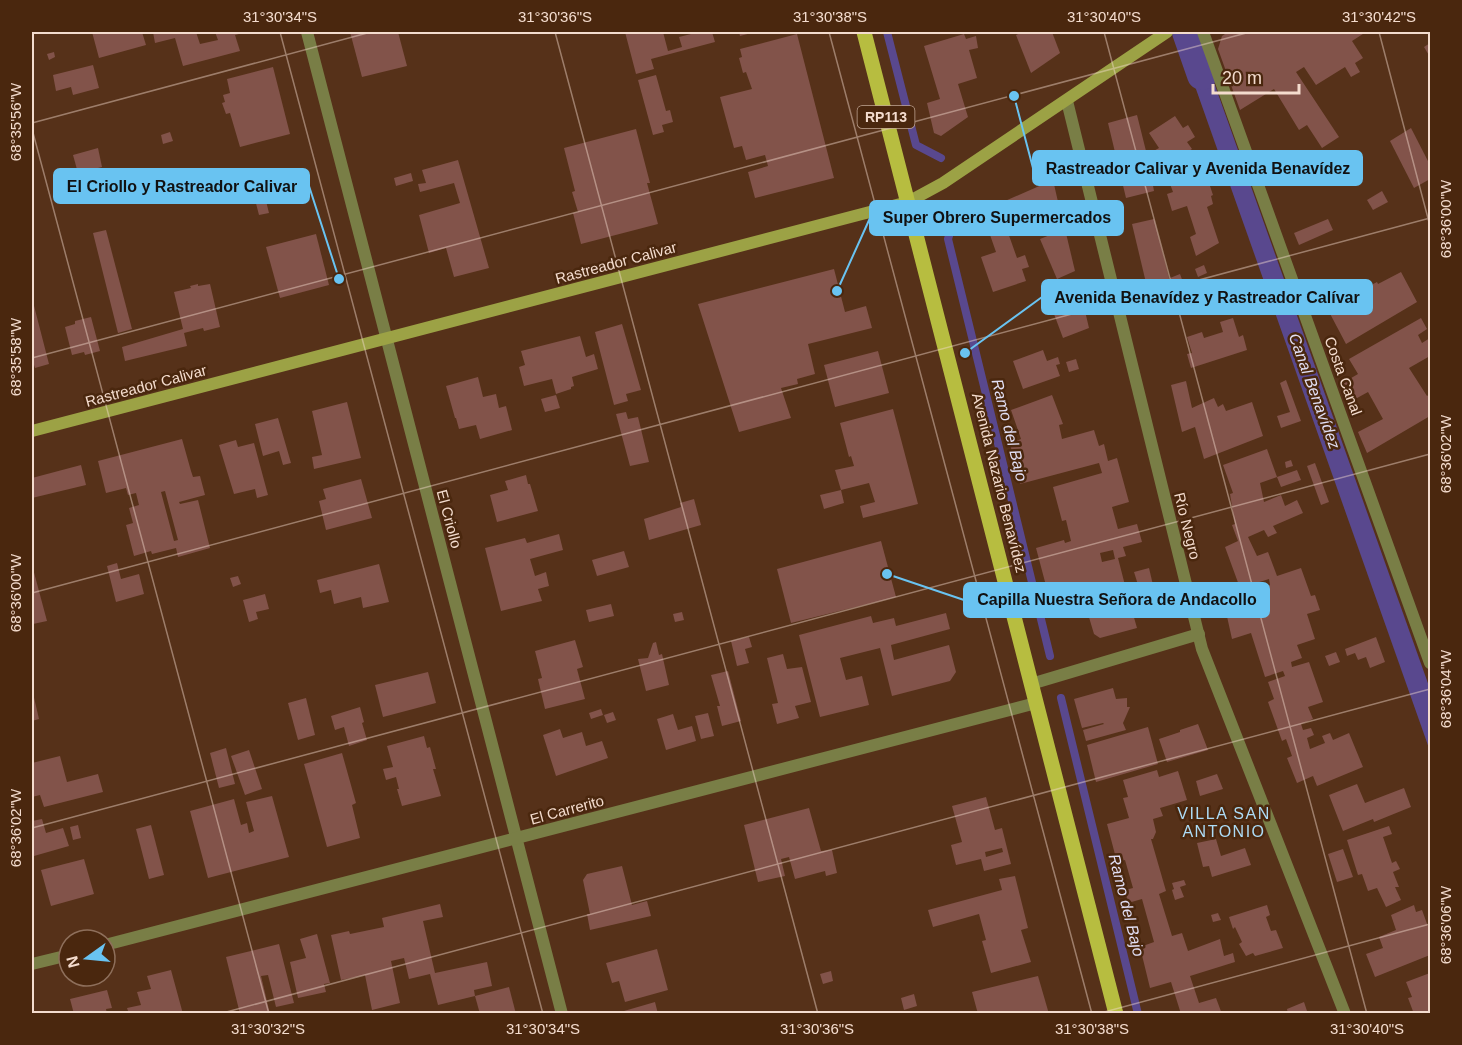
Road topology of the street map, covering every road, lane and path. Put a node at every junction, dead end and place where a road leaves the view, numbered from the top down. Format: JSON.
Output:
{"nodes":[{"id":1,"x":307,"y":32,"type":"edge"},
{"id":2,"x":864,"y":32,"type":"edge"},
{"id":3,"x":1167,"y":32,"type":"edge"},
{"id":4,"x":1203,"y":32,"type":"edge"},
{"id":5,"x":1066,"y":101,"type":"junction"},
{"id":6,"x":908,"y":202,"type":"junction"},
{"id":7,"x":387,"y":338,"type":"junction"},
{"id":8,"x":32,"y":431,"type":"edge"},
{"id":9,"x":1198,"y":634,"type":"junction"},
{"id":10,"x":1431,"y":663,"type":"edge"},
{"id":11,"x":1031,"y":684,"type":"junction"},
{"id":12,"x":1036,"y":703,"type":"junction"},
{"id":13,"x":516,"y":838,"type":"junction"},
{"id":14,"x":117,"y":942,"type":"edge"},
{"id":15,"x":57,"y":957,"type":"edge"},
{"id":16,"x":32,"y":964,"type":"edge"},
{"id":17,"x":562,"y":1014,"type":"edge"},
{"id":18,"x":1116,"y":1014,"type":"edge"},
{"id":19,"x":1345,"y":1014,"type":"edge"}],
"edges":[{"from":1,"to":7,"type":"street","name":"El Criollo"},
{"from":2,"to":6,"type":"main road","name":"Avenida Nazario Benavídez","number":"RP113"},
{"from":3,"to":5,"type":"main road","name":"Rastreador Calivar"},
{"from":4,"to":10,"type":"street","name":"Costa Canal"},
{"from":5,"to":6,"type":"main road","name":"Rastreador Calivar"},
{"from":5,"to":9,"type":"street","name":"Río Negro"},
{"from":6,"to":7,"type":"main road","name":"Rastreador Calivar"},
{"from":6,"to":11,"type":"main road","name":"Avenida Nazario Benavídez","number":"RP113"},
{"from":7,"to":8,"type":"main road","name":"Rastreador Calivar"},
{"from":7,"to":13,"type":"street","name":"El Criollo"},
{"from":9,"to":11,"type":"street"},
{"from":9,"to":19,"type":"street","name":"Río Negro"},
{"from":11,"to":12,"type":"main road","name":"Avenida Nazario Benavídez","number":"RP113"},
{"from":12,"to":13,"type":"street","name":"El Carrerito"},
{"from":12,"to":18,"type":"main road","name":"Avenida Nazario Benavídez","number":"RP113"},
{"from":13,"to":14,"type":"street","name":"El Carrerito"},
{"from":13,"to":17,"type":"street","name":"El Criollo"},
{"from":15,"to":16,"type":"street"}]}
